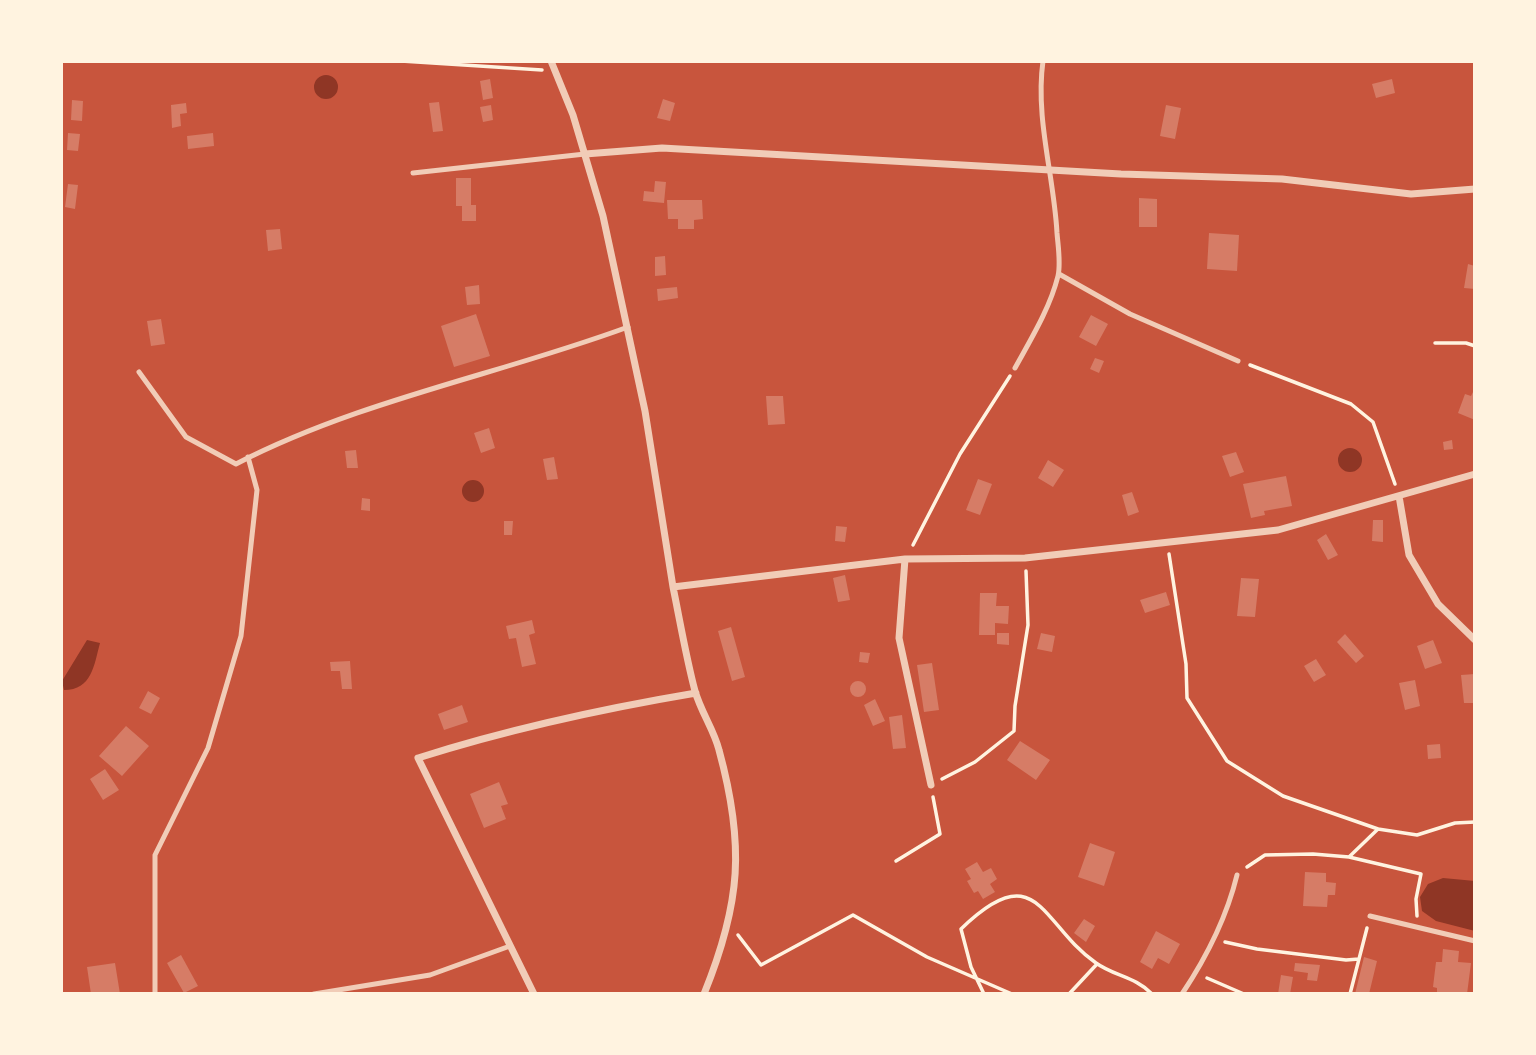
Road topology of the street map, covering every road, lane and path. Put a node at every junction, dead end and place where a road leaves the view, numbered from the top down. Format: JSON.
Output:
{"nodes":[{"id":1,"x":401,"y":61,"type":"edge"},
{"id":2,"x":551,"y":61,"type":"edge"},
{"id":3,"x":1043,"y":61,"type":"edge"},
{"id":4,"x":552,"y":70,"type":"junction"},
{"id":5,"x":585,"y":153,"type":"junction"},
{"id":6,"x":1049,"y":170,"type":"junction"},
{"id":7,"x":413,"y":173,"type":"dead end"},
{"id":8,"x":1475,"y":189,"type":"edge"},
{"id":9,"x":1059,"y":274,"type":"junction"},
{"id":10,"x":628,"y":327,"type":"junction"},
{"id":11,"x":1434,"y":343,"type":"dead end"},
{"id":12,"x":1475,"y":346,"type":"edge"},
{"id":13,"x":1238,"y":360,"type":"joint"},
{"id":14,"x":1015,"y":369,"type":"joint"},
{"id":15,"x":139,"y":372,"type":"dead end"},
{"id":16,"x":248,"y":457,"type":"junction"},
{"id":17,"x":1475,"y":474,"type":"edge"},
{"id":18,"x":1399,"y":496,"type":"junction"},
{"id":19,"x":1168,"y":541,"type":"junction"},
{"id":20,"x":1025,"y":558,"type":"junction"},
{"id":21,"x":905,"y":559,"type":"junction"},
{"id":22,"x":673,"y":587,"type":"junction"},
{"id":23,"x":1475,"y":640,"type":"edge"},
{"id":24,"x":695,"y":693,"type":"junction"},
{"id":25,"x":931,"y":785,"type":"junction"},
{"id":26,"x":1475,"y":822,"type":"edge"},
{"id":27,"x":1378,"y":829,"type":"junction"},
{"id":28,"x":1349,"y":858,"type":"junction"},
{"id":29,"x":896,"y":861,"type":"dead end"},
{"id":30,"x":1237,"y":875,"type":"joint"},
{"id":31,"x":1370,"y":916,"type":"joint"},
{"id":32,"x":730,"y":923,"type":"junction"},
{"id":33,"x":1419,"y":928,"type":"junction"},
{"id":34,"x":1212,"y":939,"type":"junction"},
{"id":35,"x":1475,"y":942,"type":"edge"},
{"id":36,"x":510,"y":946,"type":"junction"},
{"id":37,"x":1359,"y":959,"type":"junction"},
{"id":38,"x":1097,"y":964,"type":"junction"},
{"id":39,"x":1196,"y":973,"type":"junction"},
{"id":40,"x":975,"y":975,"type":"junction"},
{"id":41,"x":155,"y":994,"type":"edge"},
{"id":42,"x":314,"y":994,"type":"edge"},
{"id":43,"x":534,"y":994,"type":"edge"},
{"id":44,"x":704,"y":994,"type":"edge"},
{"id":45,"x":984,"y":994,"type":"edge"},
{"id":46,"x":1012,"y":994,"type":"edge"},
{"id":47,"x":1069,"y":994,"type":"edge"},
{"id":48,"x":1152,"y":994,"type":"edge"},
{"id":49,"x":1182,"y":994,"type":"edge"},
{"id":50,"x":1244,"y":994,"type":"edge"},
{"id":51,"x":1350,"y":994,"type":"edge"}],
"edges":[{"from":1,"to":4,"type":"path"},
{"from":2,"to":4,"type":"street"},
{"from":3,"to":6,"type":"lane"},
{"from":4,"to":5,"type":"street"},
{"from":5,"to":6,"type":"street"},
{"from":5,"to":7,"type":"lane"},
{"from":5,"to":10,"type":"street"},
{"from":6,"to":8,"type":"street"},
{"from":6,"to":9,"type":"lane"},
{"from":9,"to":13,"type":"lane"},
{"from":9,"to":14,"type":"lane"},
{"from":10,"to":16,"type":"lane"},
{"from":10,"to":22,"type":"street"},
{"from":11,"to":12,"type":"path"},
{"from":13,"to":18,"type":"path"},
{"from":14,"to":21,"type":"path"},
{"from":15,"to":16,"type":"lane"},
{"from":16,"to":41,"type":"lane"},
{"from":17,"to":18,"type":"street"},
{"from":18,"to":19,"type":"street"},
{"from":18,"to":23,"type":"street"},
{"from":19,"to":20,"type":"street"},
{"from":19,"to":27,"type":"path"},
{"from":20,"to":21,"type":"street"},
{"from":20,"to":25,"type":"path"},
{"from":21,"to":22,"type":"street"},
{"from":21,"to":25,"type":"street"},
{"from":22,"to":24,"type":"street"},
{"from":24,"to":32,"type":"street"},
{"from":24,"to":36,"type":"street"},
{"from":25,"to":29,"type":"path"},
{"from":26,"to":27,"type":"path"},
{"from":27,"to":28,"type":"path"},
{"from":28,"to":30,"type":"path"},
{"from":28,"to":33,"type":"path"},
{"from":30,"to":34,"type":"lane"},
{"from":31,"to":33,"type":"lane"},
{"from":31,"to":37,"type":"path"},
{"from":32,"to":40,"type":"path"},
{"from":32,"to":44,"type":"street"},
{"from":33,"to":35,"type":"lane"},
{"from":34,"to":37,"type":"path"},
{"from":34,"to":39,"type":"lane"},
{"from":36,"to":42,"type":"lane"},
{"from":36,"to":43,"type":"street"},
{"from":37,"to":51,"type":"path"},
{"from":38,"to":40,"type":"path"},
{"from":38,"to":47,"type":"path"},
{"from":38,"to":48,"type":"path"},
{"from":39,"to":49,"type":"lane"},
{"from":39,"to":50,"type":"path"},
{"from":40,"to":45,"type":"path"},
{"from":40,"to":46,"type":"path"}]}
